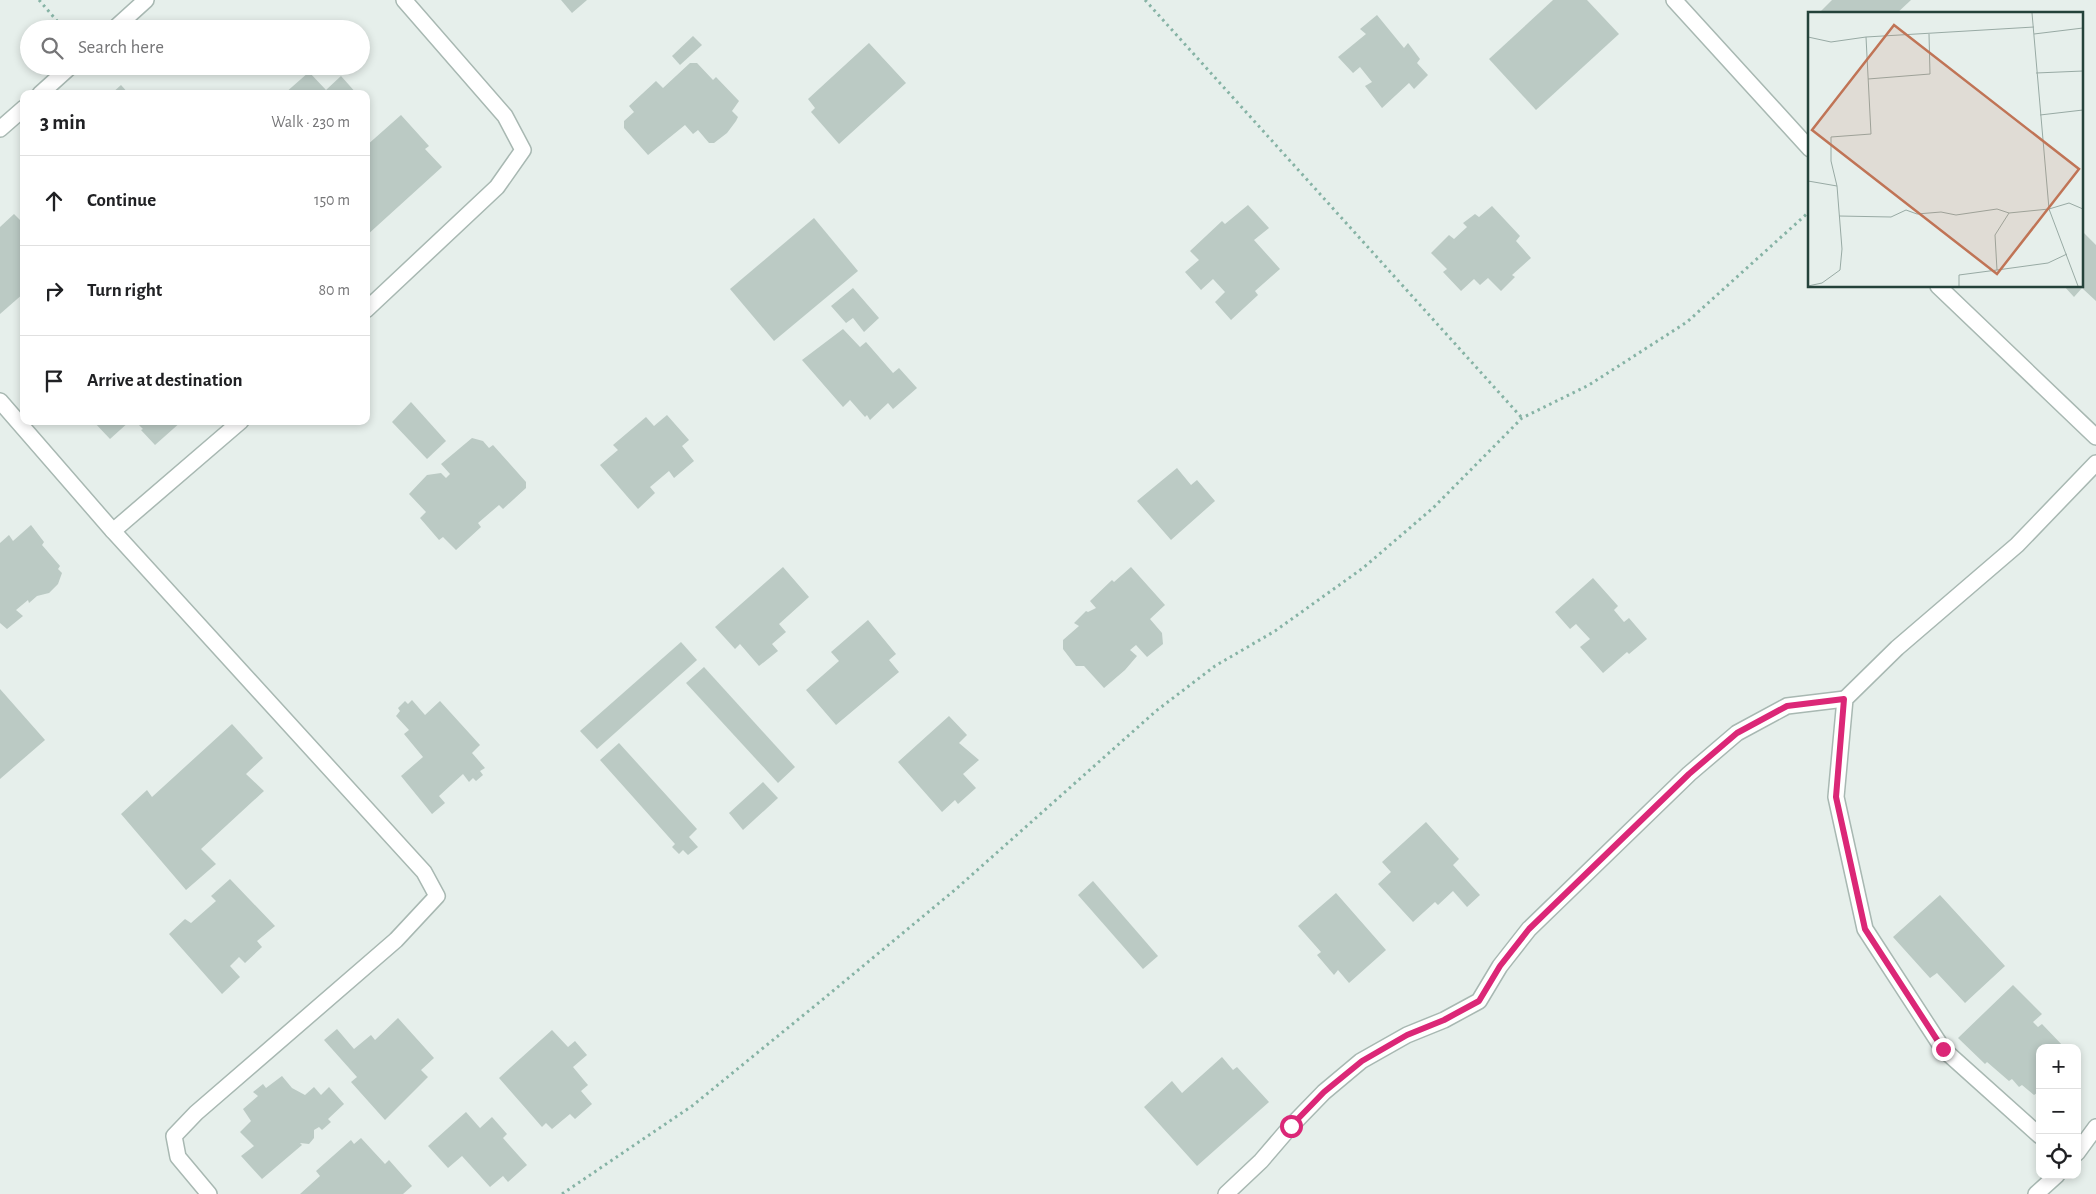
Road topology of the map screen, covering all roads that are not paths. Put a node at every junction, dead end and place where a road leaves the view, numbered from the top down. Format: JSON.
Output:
{"nodes":[{"id":1,"x":146,"y":0,"type":"edge"},
{"id":2,"x":404,"y":0,"type":"edge"},
{"id":3,"x":1674,"y":0,"type":"edge"},
{"id":4,"x":124,"y":20,"type":"edge"},
{"id":5,"x":61,"y":75,"type":"edge"},
{"id":6,"x":44,"y":90,"type":"edge"},
{"id":7,"x":20,"y":112,"type":"edge"},
{"id":8,"x":0,"y":129,"type":"edge"},
{"id":9,"x":1808,"y":147,"type":"edge"},
{"id":10,"x":1940,"y":288,"type":"edge"},
{"id":11,"x":370,"y":306,"type":"edge"},
{"id":12,"x":0,"y":401,"type":"edge"},
{"id":13,"x":20,"y":424,"type":"edge"},
{"id":14,"x":21,"y":425,"type":"edge"},
{"id":15,"x":236,"y":425,"type":"edge"},
{"id":16,"x":2096,"y":437,"type":"edge"},
{"id":17,"x":2096,"y":463,"type":"edge"},
{"id":18,"x":113,"y":531,"type":"junction"},
{"id":19,"x":1844,"y":699,"type":"junction"},
{"id":20,"x":2096,"y":1127,"type":"edge"},
{"id":21,"x":2038,"y":1134,"type":"edge"},
{"id":22,"x":2081,"y":1148,"type":"edge"},
{"id":23,"x":2052,"y":1179,"type":"edge"},
{"id":24,"x":209,"y":1194,"type":"edge"},
{"id":25,"x":1226,"y":1194,"type":"edge"},
{"id":26,"x":2036,"y":1194,"type":"edge"}],
"edges":[{"from":1,"to":4,"type":"street"},
{"from":2,"to":11,"type":"street"},
{"from":3,"to":9,"type":"street"},
{"from":5,"to":6,"type":"street"},
{"from":7,"to":8,"type":"street"},
{"from":10,"to":16,"type":"street"},
{"from":12,"to":13,"type":"street"},
{"from":14,"to":18,"type":"street"},
{"from":15,"to":18,"type":"street"},
{"from":17,"to":19,"type":"street"},
{"from":18,"to":24,"type":"street"},
{"from":19,"to":21,"type":"street"},
{"from":19,"to":25,"type":"street"},
{"from":20,"to":22,"type":"street"},
{"from":23,"to":26,"type":"street"}]}
